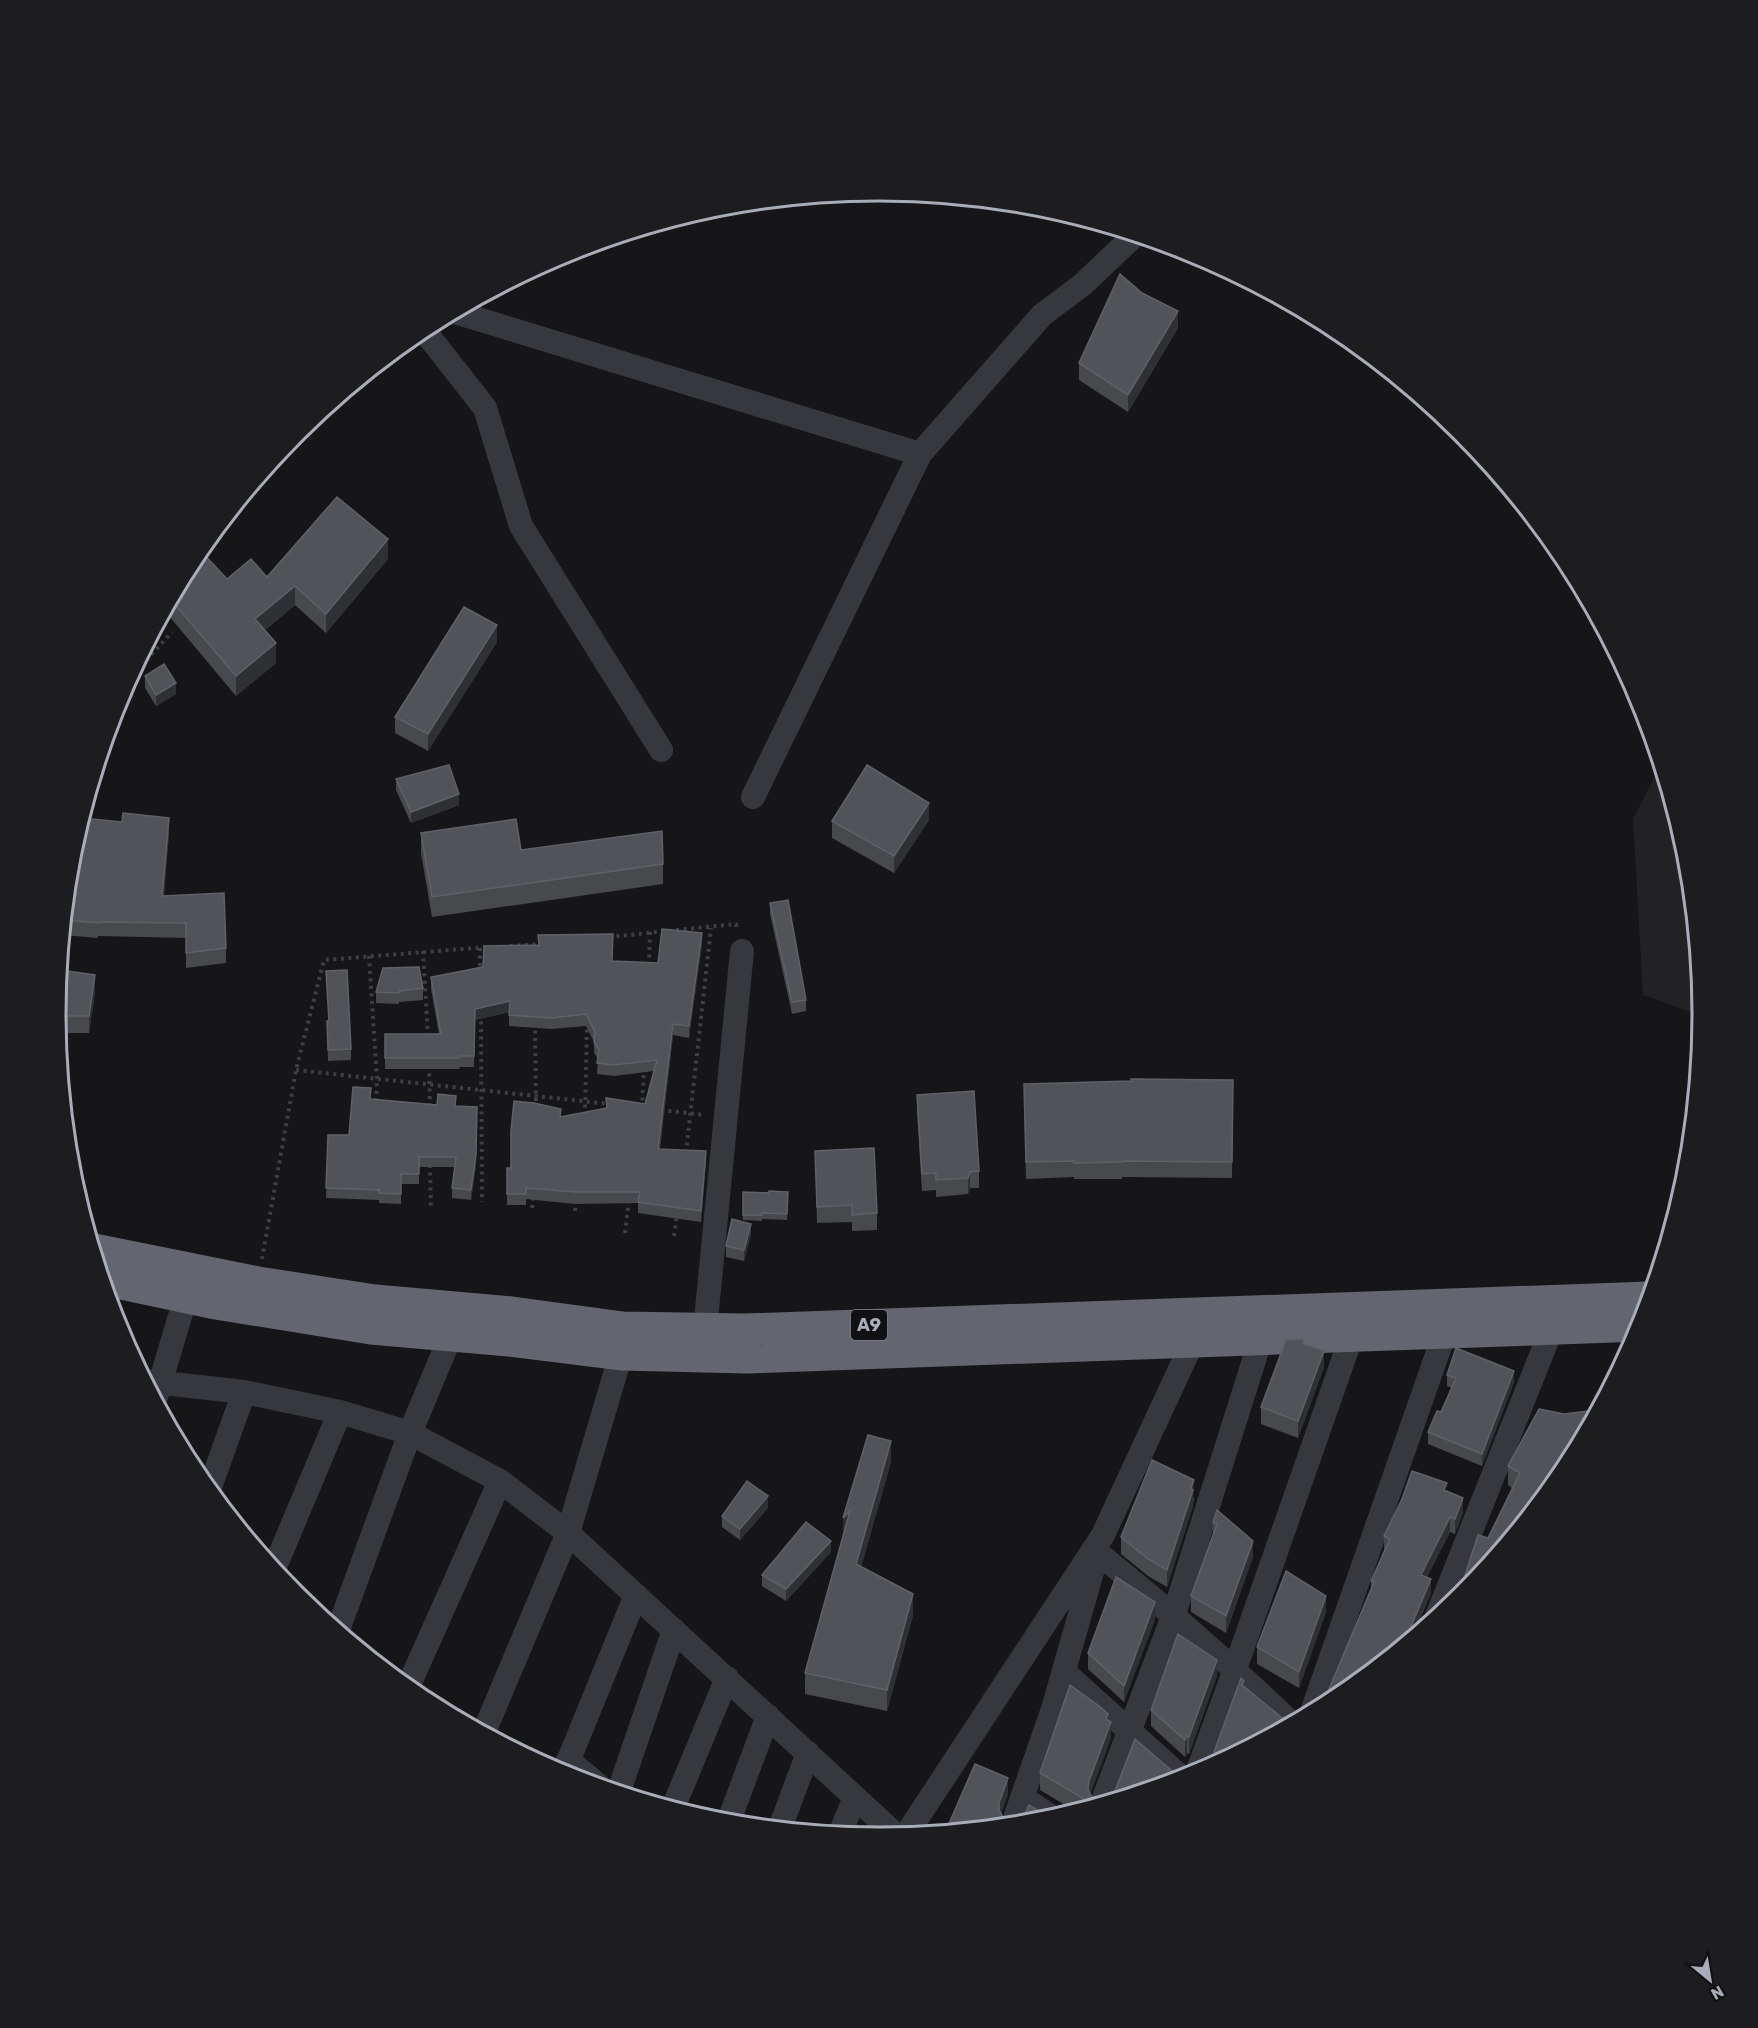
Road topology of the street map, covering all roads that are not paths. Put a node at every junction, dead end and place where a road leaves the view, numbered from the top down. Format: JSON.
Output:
{"nodes":[{"id":1,"x":1129,"y":241,"type":"edge"},
{"id":2,"x":464,"y":315,"type":"edge"},
{"id":3,"x":430,"y":336,"type":"edge"},
{"id":4,"x":920,"y":454,"type":"junction"},
{"id":5,"x":661,"y":750,"type":"dead end"},
{"id":6,"x":753,"y":797,"type":"dead end"},
{"id":7,"x":742,"y":951,"type":"road end"},
{"id":8,"x":102,"y":1252,"type":"edge"},
{"id":9,"x":111,"y":1281,"type":"edge"},
{"id":10,"x":186,"y":1296,"type":"junction"},
{"id":11,"x":1640,"y":1298,"type":"edge"},
{"id":12,"x":1630,"y":1325,"type":"edge"},
{"id":13,"x":1552,"y":1328,"type":"junction"},
{"id":14,"x":705,"y":1330,"type":"junction"},
{"id":15,"x":1445,"y":1332,"type":"junction"},
{"id":16,"x":451,"y":1335,"type":"junction"},
{"id":17,"x":1352,"y":1335,"type":"junction"},
{"id":18,"x":1261,"y":1338,"type":"junction"},
{"id":19,"x":1193,"y":1341,"type":"junction"},
{"id":20,"x":621,"y":1354,"type":"junction"},
{"id":21,"x":155,"y":1384,"type":"edge"},
{"id":22,"x":158,"y":1388,"type":"edge"},
{"id":23,"x":244,"y":1392,"type":"junction"},
{"id":24,"x":340,"y":1412,"type":"junction"},
{"id":25,"x":410,"y":1433,"type":"junction"},
{"id":26,"x":213,"y":1480,"type":"edge"},
{"id":27,"x":500,"y":1481,"type":"junction"},
{"id":28,"x":568,"y":1533,"type":"junction"},
{"id":29,"x":1100,"y":1544,"type":"junction"},
{"id":30,"x":278,"y":1560,"type":"edge"},
{"id":31,"x":636,"y":1595,"type":"junction"},
{"id":32,"x":1444,"y":1598,"type":"edge"},
{"id":33,"x":1174,"y":1614,"type":"junction"},
{"id":34,"x":341,"y":1623,"type":"edge"},
{"id":35,"x":674,"y":1629,"type":"junction"},
{"id":36,"x":1235,"y":1669,"type":"junction"},
{"id":37,"x":1064,"y":1672,"type":"junction"},
{"id":38,"x":727,"y":1678,"type":"junction"},
{"id":39,"x":412,"y":1679,"type":"edge"},
{"id":40,"x":1317,"y":1699,"type":"edge"},
{"id":41,"x":768,"y":1716,"type":"junction"},
{"id":42,"x":1285,"y":1718,"type":"edge"},
{"id":43,"x":487,"y":1726,"type":"edge"},
{"id":44,"x":1129,"y":1731,"type":"junction"},
{"id":45,"x":808,"y":1753,"type":"junction"},
{"id":46,"x":1202,"y":1760,"type":"edge"},
{"id":47,"x":566,"y":1764,"type":"edge"},
{"id":48,"x":1174,"y":1771,"type":"edge"},
{"id":49,"x":621,"y":1785,"type":"edge"},
{"id":50,"x":1105,"y":1794,"type":"edge"},
{"id":51,"x":855,"y":1797,"type":"junction"},
{"id":52,"x":1022,"y":1797,"type":"junction"},
{"id":53,"x":676,"y":1801,"type":"edge"},
{"id":54,"x":1041,"y":1810,"type":"edge"},
{"id":55,"x":732,"y":1813,"type":"edge"},
{"id":56,"x":1016,"y":1815,"type":"edge"},
{"id":57,"x":783,"y":1821,"type":"edge"},
{"id":58,"x":843,"y":1826,"type":"edge"},
{"id":59,"x":912,"y":1826,"type":"edge"},
{"id":60,"x":887,"y":1827,"type":"edge"}],
"edges":[{"from":1,"to":4,"type":"street"},
{"from":2,"to":4,"type":"street"},
{"from":3,"to":5,"type":"street"},
{"from":4,"to":6,"type":"street"},
{"from":7,"to":14,"type":"street"},
{"from":8,"to":14,"type":"highway","number":"A9"},
{"from":9,"to":10,"type":"highway","number":"A9"},
{"from":10,"to":16,"type":"highway","number":"A9"},
{"from":10,"to":21,"type":"street"},
{"from":11,"to":14,"type":"highway","number":"A9"},
{"from":12,"to":13,"type":"highway","number":"A9"},
{"from":13,"to":15,"type":"highway","number":"A9"},
{"from":13,"to":32,"type":"street"},
{"from":15,"to":17,"type":"highway","number":"A9"},
{"from":15,"to":40,"type":"street"},
{"from":16,"to":20,"type":"highway","number":"A9"},
{"from":16,"to":25,"type":"street"},
{"from":17,"to":18,"type":"highway","number":"A9"},
{"from":17,"to":36,"type":"street"},
{"from":18,"to":19,"type":"highway","number":"A9"},
{"from":18,"to":33,"type":"street"},
{"from":19,"to":20,"type":"highway","number":"A9"},
{"from":19,"to":29,"type":"street"},
{"from":20,"to":28,"type":"street"},
{"from":22,"to":23,"type":"street"},
{"from":23,"to":24,"type":"street"},
{"from":23,"to":26,"type":"street"},
{"from":24,"to":25,"type":"street"},
{"from":24,"to":30,"type":"street"},
{"from":25,"to":27,"type":"street"},
{"from":25,"to":34,"type":"street"},
{"from":27,"to":28,"type":"street"},
{"from":27,"to":39,"type":"street"},
{"from":28,"to":31,"type":"street"},
{"from":28,"to":43,"type":"street"},
{"from":29,"to":33,"type":"street"},
{"from":29,"to":37,"type":"street"},
{"from":29,"to":59,"type":"street"},
{"from":31,"to":35,"type":"street"},
{"from":31,"to":47,"type":"street"},
{"from":33,"to":36,"type":"street"},
{"from":33,"to":44,"type":"street"},
{"from":35,"to":38,"type":"street"},
{"from":35,"to":49,"type":"street"},
{"from":36,"to":42,"type":"street"},
{"from":36,"to":46,"type":"street"},
{"from":37,"to":44,"type":"street"},
{"from":37,"to":52,"type":"street"},
{"from":38,"to":41,"type":"street"},
{"from":38,"to":53,"type":"street"},
{"from":41,"to":45,"type":"street"},
{"from":41,"to":55,"type":"street"},
{"from":44,"to":48,"type":"street"},
{"from":44,"to":50,"type":"street"},
{"from":45,"to":51,"type":"street"},
{"from":45,"to":57,"type":"street"},
{"from":51,"to":58,"type":"street"},
{"from":51,"to":60,"type":"street"},
{"from":52,"to":54,"type":"street"},
{"from":52,"to":56,"type":"street"}]}
